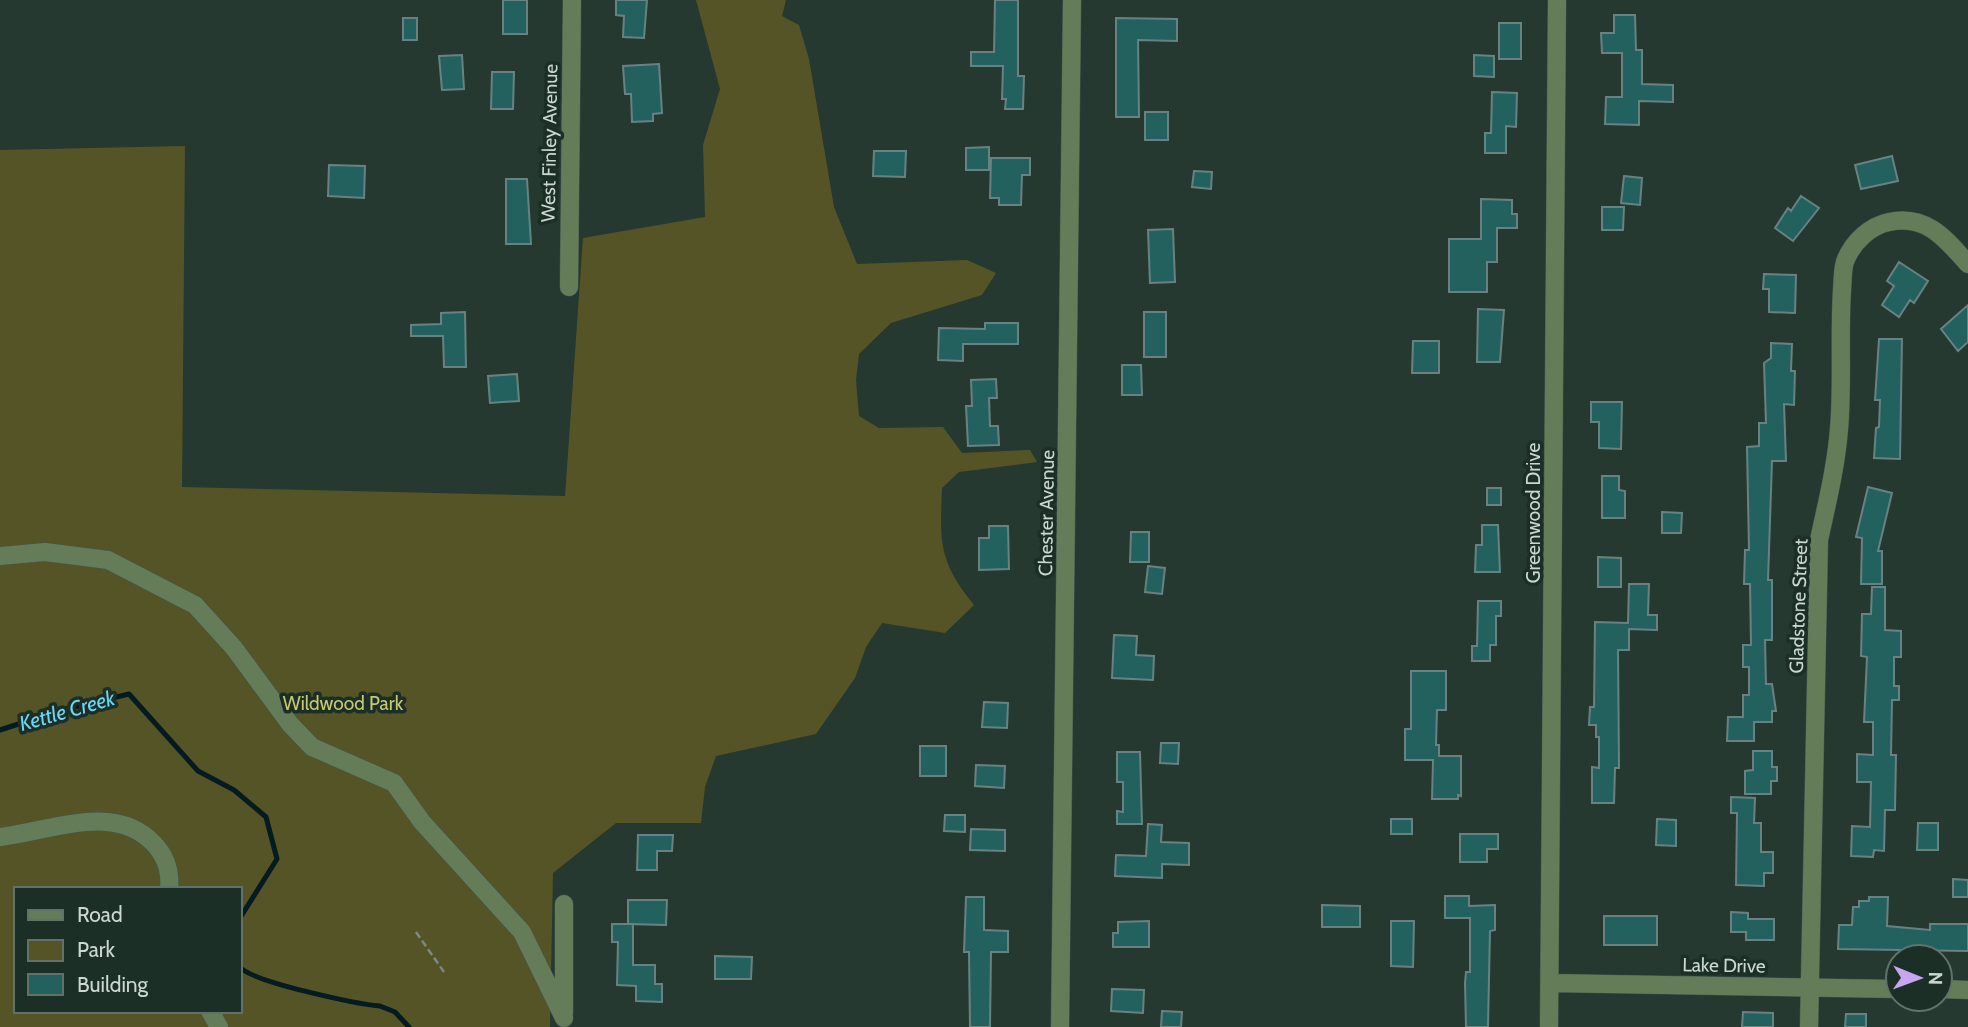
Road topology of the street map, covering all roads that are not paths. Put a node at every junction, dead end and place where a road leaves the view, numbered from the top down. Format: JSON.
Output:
{"nodes":[{"id":1,"x":572,"y":0,"type":"edge"},
{"id":2,"x":1072,"y":0,"type":"edge"},
{"id":3,"x":1557,"y":0,"type":"edge"},
{"id":4,"x":1968,"y":264,"type":"edge"},
{"id":5,"x":569,"y":287,"type":"dead end"},
{"id":6,"x":0,"y":556,"type":"edge"},
{"id":7,"x":0,"y":837,"type":"edge"},
{"id":8,"x":169,"y":887,"type":"edge"},
{"id":9,"x":564,"y":904,"type":"dead end"},
{"id":10,"x":1550,"y":983,"type":"junction"},
{"id":11,"x":1809,"y":987,"type":"junction"},
{"id":12,"x":1884,"y":989,"type":"edge"},
{"id":13,"x":564,"y":1023,"type":"edge"},
{"id":14,"x":1060,"y":1027,"type":"edge"},
{"id":15,"x":1549,"y":1027,"type":"edge"},
{"id":16,"x":1809,"y":1027,"type":"edge"}],
"edges":[{"from":1,"to":5,"type":"street","name":"West Finley Avenue"},
{"from":2,"to":14,"type":"street","name":"Chester Avenue"},
{"from":3,"to":10,"type":"street","name":"Greenwood Drive"},
{"from":4,"to":11,"type":"street","name":"Gladstone Street"},
{"from":6,"to":13,"type":"street"},
{"from":7,"to":8,"type":"street"},
{"from":9,"to":13,"type":"street"},
{"from":10,"to":11,"type":"street","name":"Lake Drive"},
{"from":10,"to":15,"type":"street","name":"Greenwood Drive"},
{"from":11,"to":12,"type":"street","name":"Lake Drive"},
{"from":11,"to":16,"type":"street","name":"Gladstone Street"}]}
